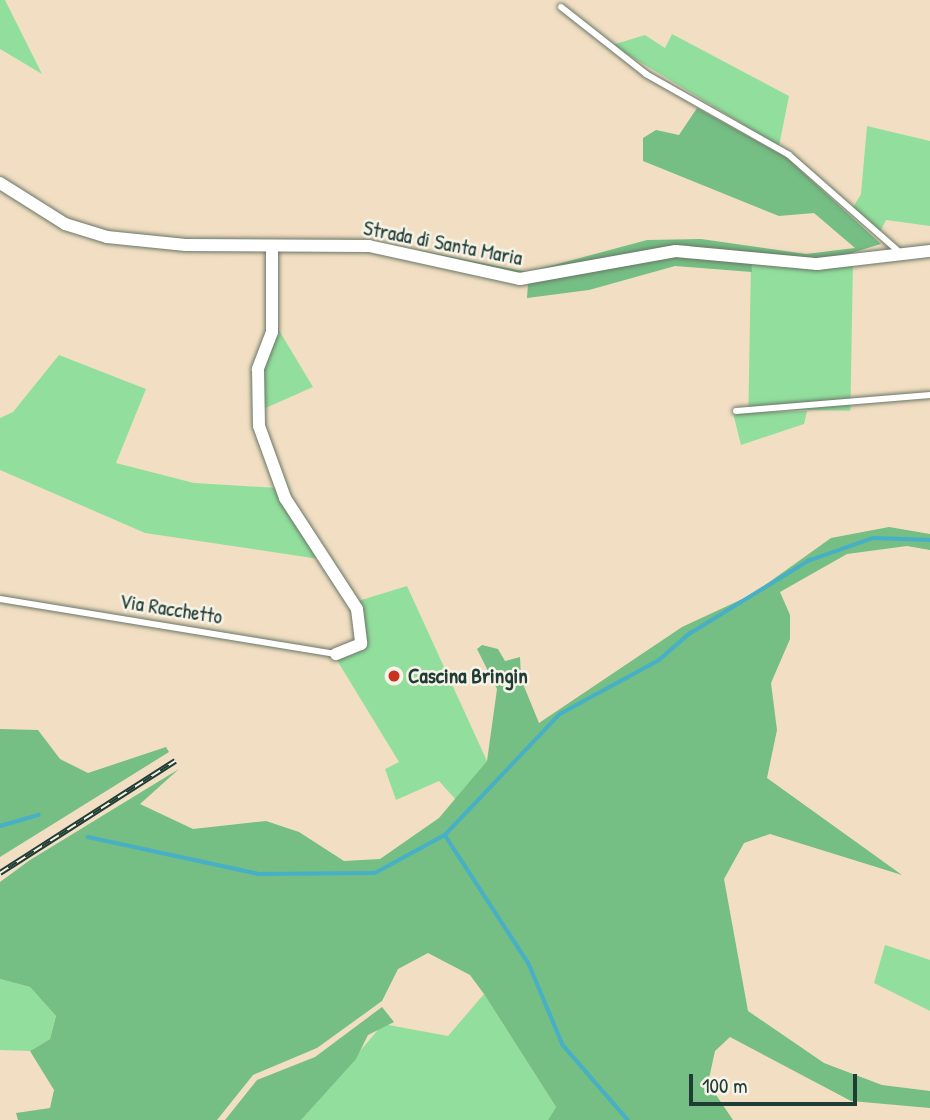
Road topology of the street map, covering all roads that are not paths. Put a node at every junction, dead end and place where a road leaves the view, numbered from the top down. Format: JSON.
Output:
{"nodes":[{"id":1,"x":561,"y":8,"type":"dead end"},
{"id":2,"x":0,"y":183,"type":"edge"},
{"id":3,"x":272,"y":247,"type":"junction"},
{"id":4,"x":897,"y":250,"type":"junction"},
{"id":5,"x":930,"y":251,"type":"edge"},
{"id":6,"x":930,"y":395,"type":"edge"},
{"id":7,"x":736,"y":411,"type":"dead end"},
{"id":8,"x":0,"y":599,"type":"edge"},
{"id":9,"x":336,"y":654,"type":"joint"}],
"edges":[{"from":1,"to":4,"type":"lane"},
{"from":2,"to":3,"type":"street","name":"Strada di Santa Maria"},
{"from":3,"to":4,"type":"street","name":"Strada di Santa Maria"},
{"from":3,"to":9,"type":"street"},
{"from":4,"to":5,"type":"street","name":"Strada di Santa Maria"},
{"from":6,"to":7,"type":"lane"},
{"from":8,"to":9,"type":"lane","name":"Via Racchetto"}]}
